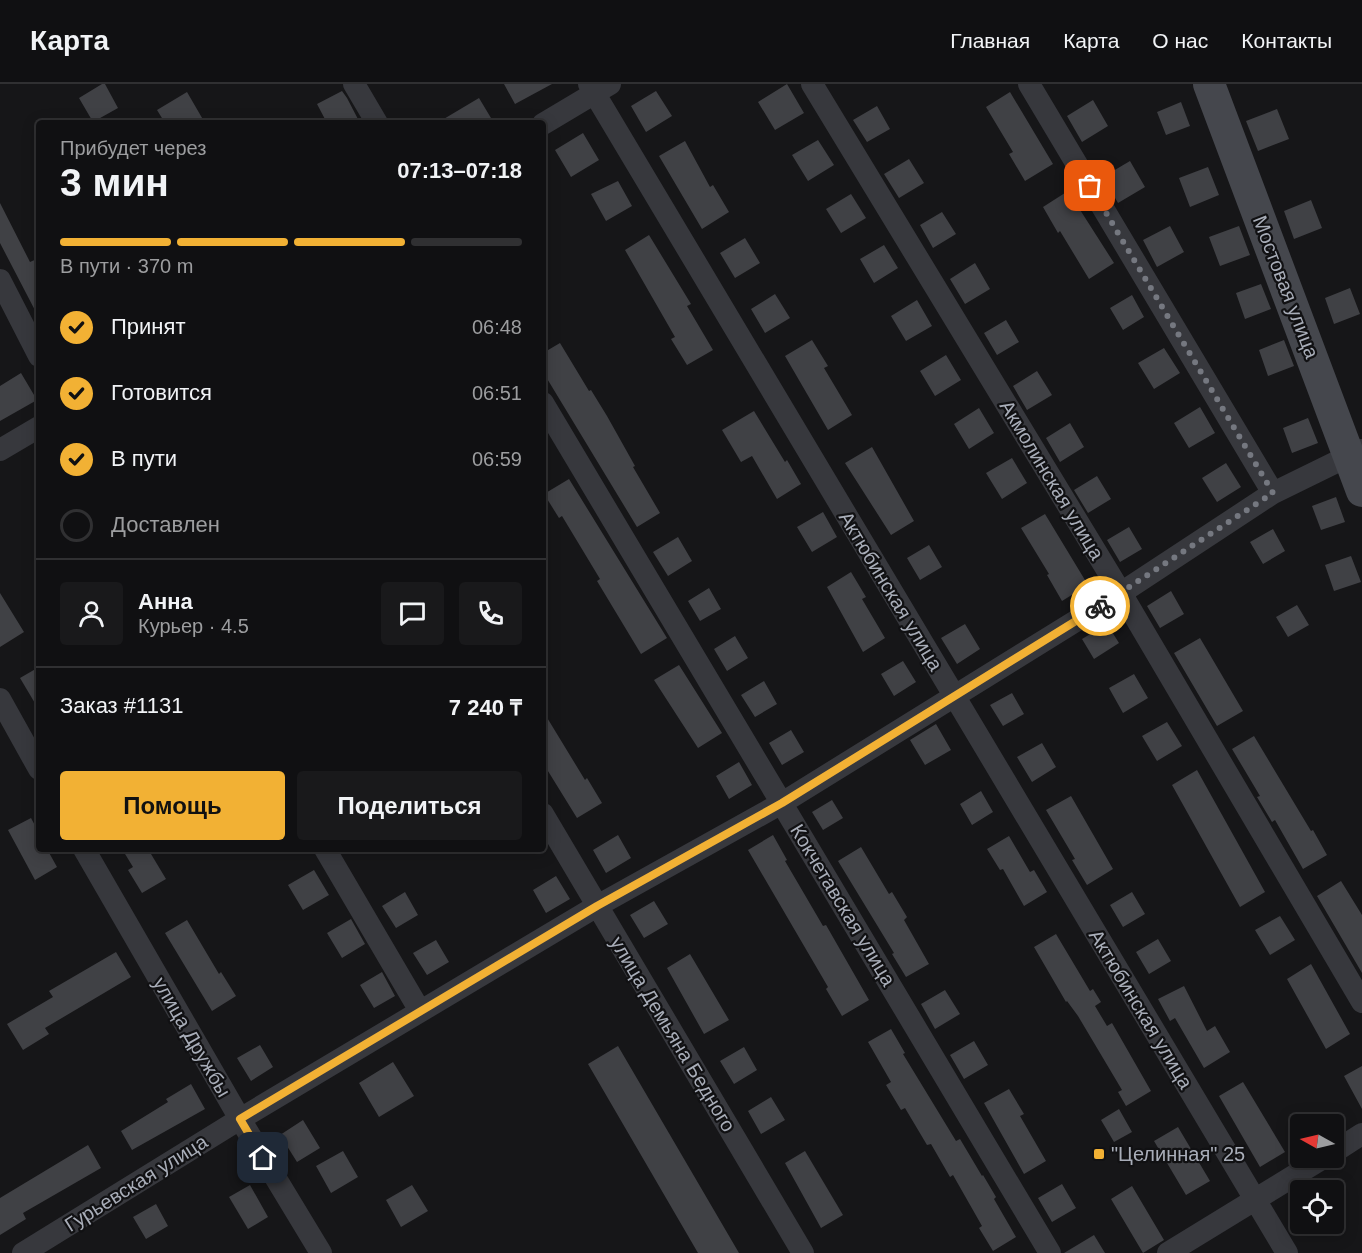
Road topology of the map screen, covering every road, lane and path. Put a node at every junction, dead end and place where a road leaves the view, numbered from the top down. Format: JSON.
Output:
{"nodes":[{"id":1,"x":354,"y":84,"type":"edge"},
{"id":2,"x":812,"y":84,"type":"edge"},
{"id":3,"x":1029,"y":84,"type":"edge"},
{"id":4,"x":1209,"y":84,"type":"edge"},
{"id":5,"x":598,"y":87,"type":"edge"},
{"id":6,"x":375,"y":120,"type":"edge"},
{"id":7,"x":546,"y":122,"type":"edge"},
{"id":8,"x":0,"y":280,"type":"edge"},
{"id":9,"x":36,"y":350,"type":"edge"},
{"id":10,"x":546,"y":408,"type":"edge"},
{"id":11,"x":36,"y":429,"type":"edge"},
{"id":12,"x":0,"y":450,"type":"edge"},
{"id":13,"x":1355,"y":453,"type":"edge"},
{"id":14,"x":1362,"y":490,"type":"edge"},
{"id":15,"x":1273,"y":493,"type":"junction"},
{"id":16,"x":1121,"y":593,"type":"junction"},
{"id":17,"x":954,"y":697,"type":"junction"},
{"id":18,"x":0,"y":699,"type":"edge"},
{"id":19,"x":36,"y":764,"type":"edge"},
{"id":20,"x":782,"y":803,"type":"junction"},
{"id":21,"x":546,"y":819,"type":"edge"},
{"id":22,"x":86,"y":852,"type":"edge"},
{"id":23,"x":327,"y":852,"type":"edge"},
{"id":24,"x":597,"y":906,"type":"junction"},
{"id":25,"x":1362,"y":1002,"type":"edge"},
{"id":26,"x":420,"y":1011,"type":"junction"},
{"id":27,"x":240,"y":1119,"type":"junction"},
{"id":28,"x":1362,"y":1134,"type":"edge"},
{"id":29,"x":1344,"y":1146,"type":"edge"},
{"id":30,"x":1306,"y":1168,"type":"edge"},
{"id":31,"x":1255,"y":1199,"type":"junction"},
{"id":32,"x":23,"y":1253,"type":"edge"},
{"id":33,"x":321,"y":1253,"type":"edge"},
{"id":34,"x":803,"y":1253,"type":"edge"},
{"id":35,"x":1050,"y":1253,"type":"edge"},
{"id":36,"x":1168,"y":1253,"type":"edge"},
{"id":37,"x":1287,"y":1253,"type":"edge"}],
"edges":[{"from":1,"to":6,"type":"street"},
{"from":2,"to":16,"type":"street","name":"Акмолинская улица"},
{"from":3,"to":15,"type":"street"},
{"from":4,"to":13,"type":"street","name":"Мостовая улица"},
{"from":5,"to":7,"type":"street"},
{"from":5,"to":17,"type":"street","name":"Актюбинская улица"},
{"from":8,"to":9,"type":"street"},
{"from":10,"to":20,"type":"street","name":"Кокчетавская улица"},
{"from":11,"to":12,"type":"street"},
{"from":13,"to":14,"type":"street","name":"Мостовая улица"},
{"from":13,"to":15,"type":"street","name":"Гурьевская улица"},
{"from":15,"to":16,"type":"street","name":"Гурьевская улица"},
{"from":16,"to":17,"type":"street","name":"Гурьевская улица"},
{"from":16,"to":25,"type":"street","name":"Акмолинская улица"},
{"from":17,"to":20,"type":"street","name":"Гурьевская улица"},
{"from":17,"to":31,"type":"street","name":"Актюбинская улица"},
{"from":18,"to":19,"type":"street"},
{"from":20,"to":24,"type":"street","name":"Гурьевская улица"},
{"from":20,"to":35,"type":"street","name":"Кокчетавская улица"},
{"from":21,"to":24,"type":"street","name":"улица Демьяна Бедного"},
{"from":22,"to":27,"type":"street","name":"улица Дружбы"},
{"from":23,"to":26,"type":"street"},
{"from":24,"to":26,"type":"street","name":"Гурьевская улица"},
{"from":24,"to":34,"type":"street","name":"улица Демьяна Бедного"},
{"from":26,"to":27,"type":"street","name":"Гурьевская улица"},
{"from":27,"to":32,"type":"street","name":"Гурьевская улица"},
{"from":27,"to":33,"type":"street","name":"улица Дружбы"},
{"from":28,"to":29,"type":"street"},
{"from":30,"to":31,"type":"street"},
{"from":31,"to":36,"type":"street"},
{"from":31,"to":37,"type":"street","name":"Актюбинская улица"}]}
